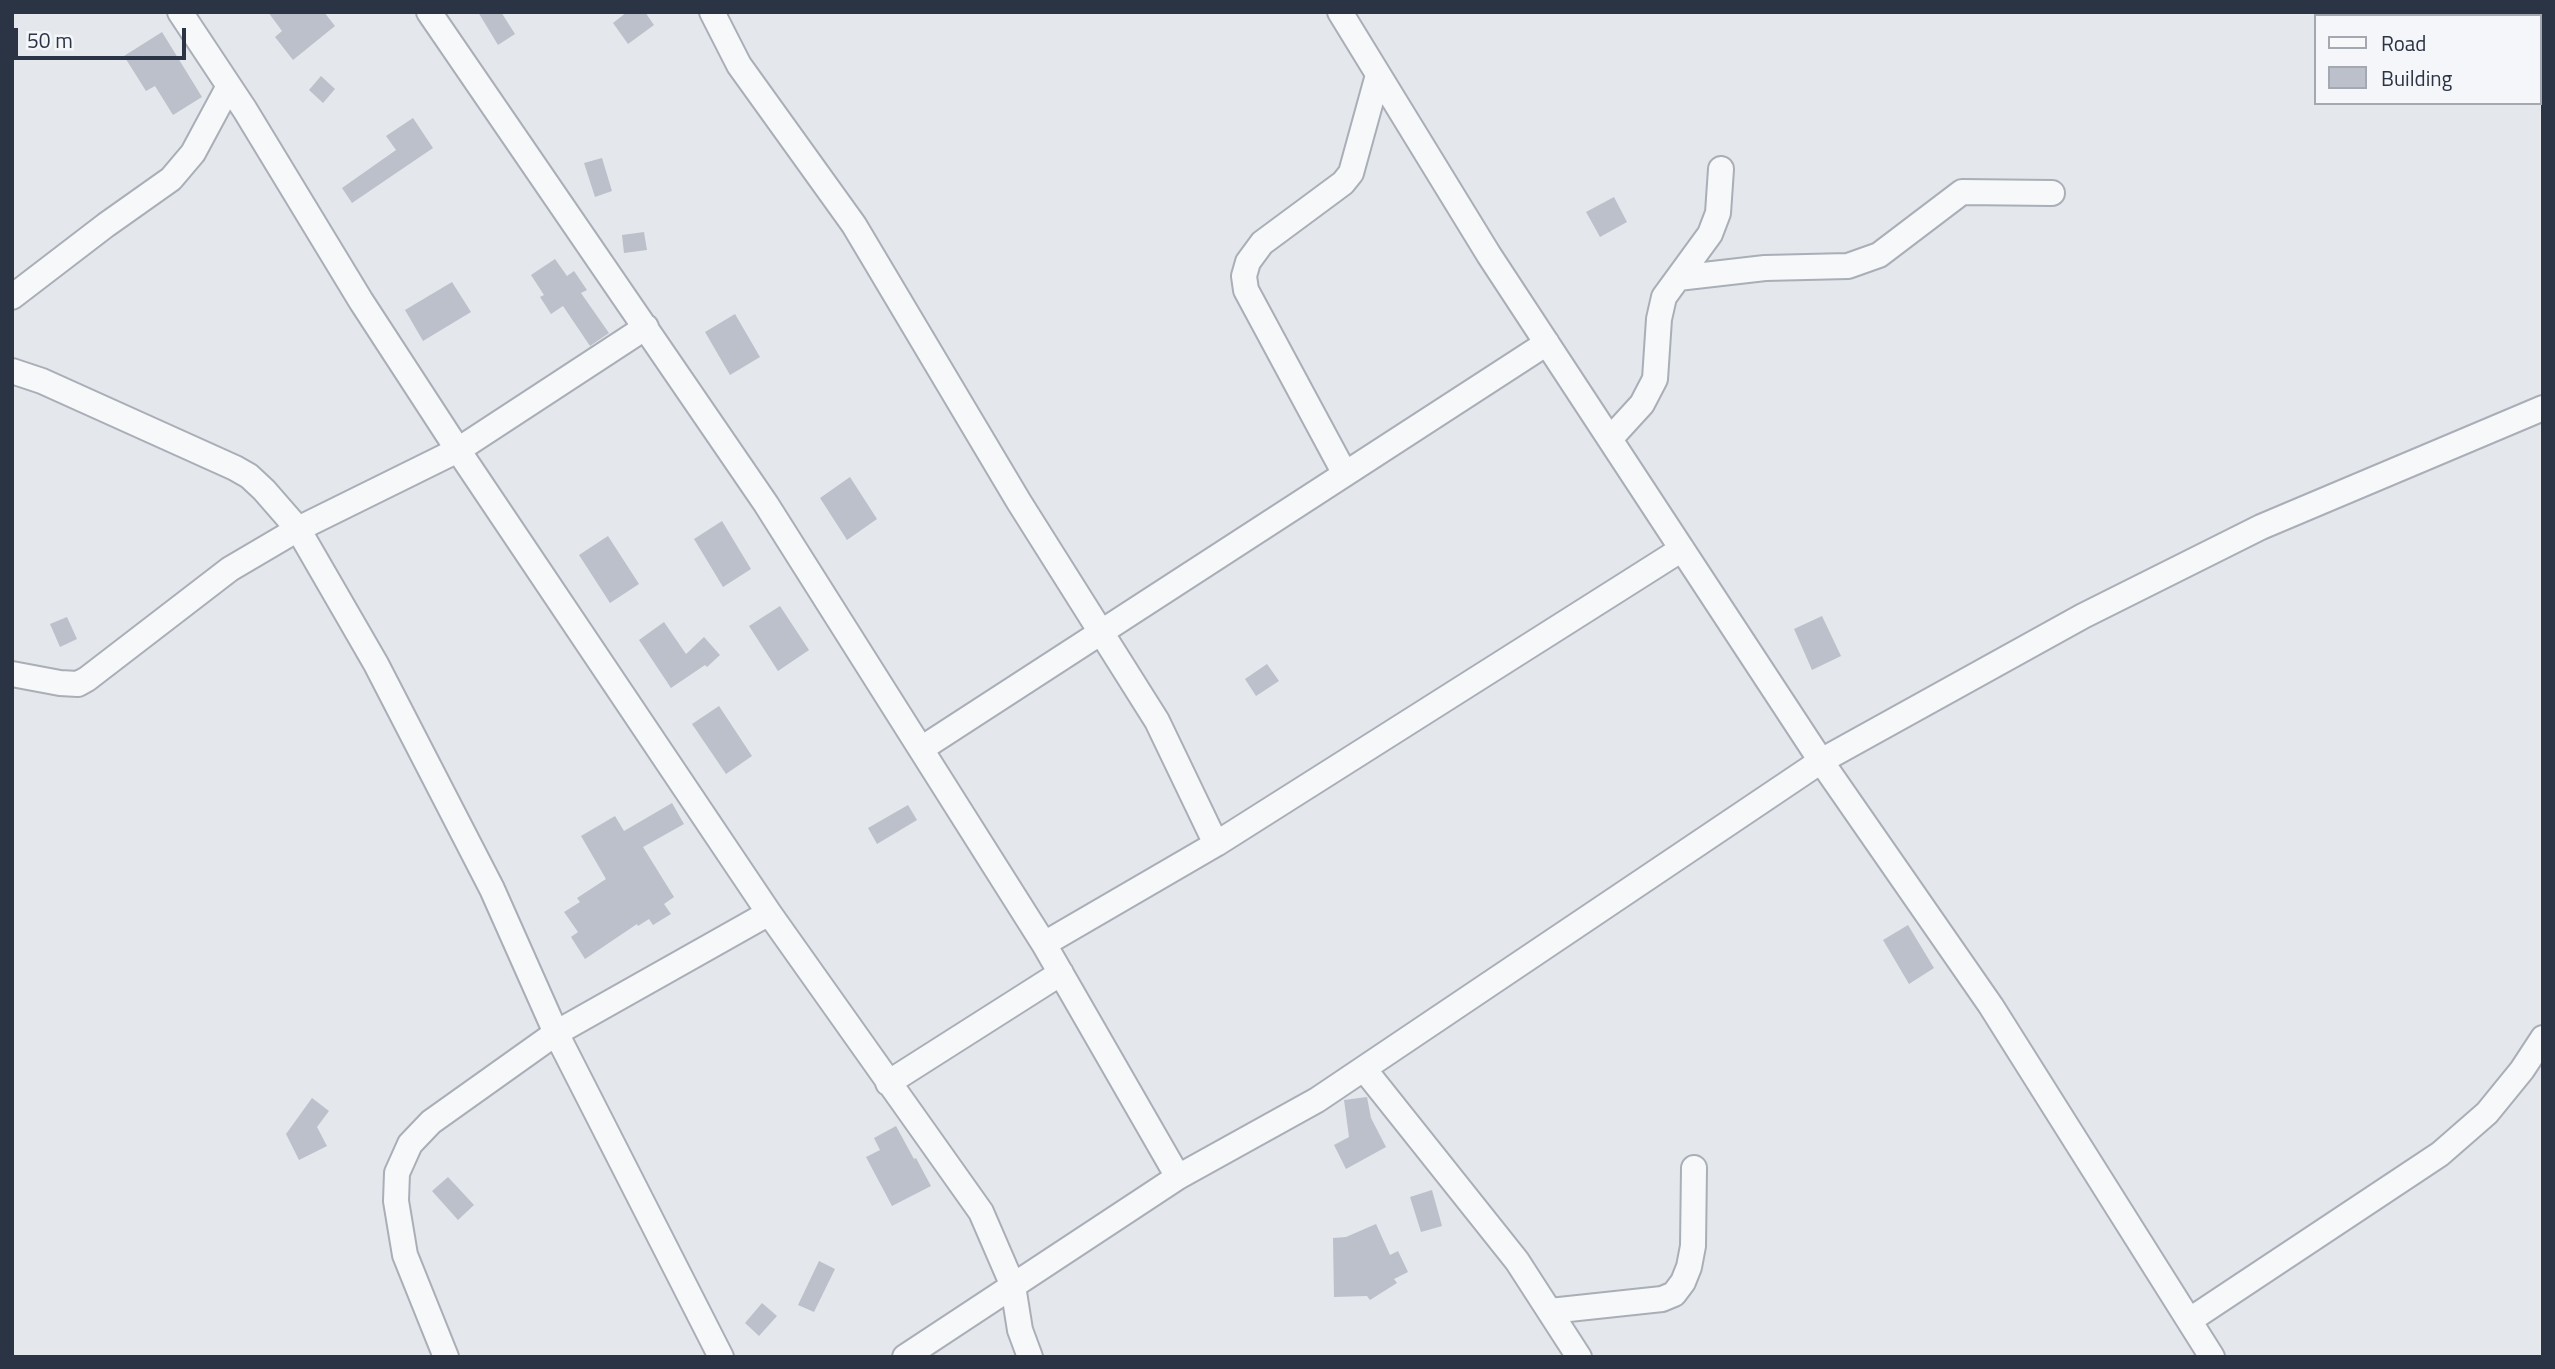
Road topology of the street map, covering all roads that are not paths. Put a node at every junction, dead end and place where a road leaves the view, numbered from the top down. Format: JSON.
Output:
{"nodes":[{"id":1,"x":180,"y":12,"type":"edge"},
{"id":2,"x":429,"y":12,"type":"edge"},
{"id":3,"x":712,"y":12,"type":"edge"},
{"id":4,"x":1340,"y":12,"type":"edge"},
{"id":5,"x":1378,"y":75,"type":"junction"},
{"id":6,"x":229,"y":86,"type":"junction"},
{"id":7,"x":1721,"y":169,"type":"dead end"},
{"id":8,"x":2052,"y":193,"type":"dead end"},
{"id":9,"x":1678,"y":278,"type":"junction"},
{"id":10,"x":12,"y":297,"type":"edge"},
{"id":11,"x":646,"y":327,"type":"junction"},
{"id":12,"x":1547,"y":343,"type":"junction"},
{"id":13,"x":12,"y":371,"type":"edge"},
{"id":14,"x":2543,"y":408,"type":"edge"},
{"id":15,"x":1610,"y":439,"type":"junction"},
{"id":16,"x":458,"y":450,"type":"junction"},
{"id":17,"x":1345,"y":474,"type":"junction"},
{"id":18,"x":298,"y":530,"type":"junction"},
{"id":19,"x":1682,"y":549,"type":"junction"},
{"id":20,"x":1100,"y":633,"type":"junction"},
{"id":21,"x":12,"y":674,"type":"edge"},
{"id":22,"x":921,"y":749,"type":"junction"},
{"id":23,"x":1821,"y":761,"type":"junction"},
{"id":24,"x":1216,"y":844,"type":"junction"},
{"id":25,"x":769,"y":913,"type":"junction"},
{"id":26,"x":1044,"y":944,"type":"junction"},
{"id":27,"x":1061,"y":974,"type":"junction"},
{"id":28,"x":556,"y":1033,"type":"junction"},
{"id":29,"x":2543,"y":1038,"type":"edge"},
{"id":30,"x":1364,"y":1069,"type":"junction"},
{"id":31,"x":888,"y":1083,"type":"junction"},
{"id":32,"x":1694,"y":1168,"type":"dead end"},
{"id":33,"x":1178,"y":1177,"type":"junction"},
{"id":34,"x":1013,"y":1286,"type":"junction"},
{"id":35,"x":1550,"y":1311,"type":"junction"},
{"id":36,"x":2190,"y":1320,"type":"junction"},
{"id":37,"x":446,"y":1357,"type":"edge"},
{"id":38,"x":721,"y":1357,"type":"edge"},
{"id":39,"x":905,"y":1357,"type":"edge"},
{"id":40,"x":1030,"y":1357,"type":"edge"},
{"id":41,"x":1579,"y":1357,"type":"edge"},
{"id":42,"x":2212,"y":1357,"type":"edge"}],
"edges":[{"from":1,"to":6,"type":"street"},
{"from":2,"to":11,"type":"street"},
{"from":3,"to":20,"type":"street"},
{"from":4,"to":5,"type":"street"},
{"from":5,"to":12,"type":"street"},
{"from":5,"to":17,"type":"street"},
{"from":6,"to":10,"type":"street"},
{"from":6,"to":16,"type":"street"},
{"from":7,"to":9,"type":"street"},
{"from":8,"to":9,"type":"street"},
{"from":9,"to":15,"type":"street"},
{"from":11,"to":16,"type":"street"},
{"from":11,"to":22,"type":"street"},
{"from":12,"to":15,"type":"street"},
{"from":12,"to":17,"type":"street"},
{"from":13,"to":18,"type":"street"},
{"from":14,"to":23,"type":"street"},
{"from":15,"to":19,"type":"street"},
{"from":16,"to":18,"type":"street"},
{"from":16,"to":25,"type":"street"},
{"from":17,"to":20,"type":"street"},
{"from":18,"to":21,"type":"street"},
{"from":18,"to":28,"type":"street"},
{"from":19,"to":23,"type":"street"},
{"from":19,"to":24,"type":"street"},
{"from":20,"to":22,"type":"street"},
{"from":20,"to":24,"type":"street"},
{"from":22,"to":26,"type":"street"},
{"from":23,"to":30,"type":"street"},
{"from":23,"to":36,"type":"street"},
{"from":24,"to":26,"type":"street"},
{"from":25,"to":28,"type":"street"},
{"from":25,"to":31,"type":"street"},
{"from":26,"to":27,"type":"street"},
{"from":27,"to":31,"type":"street"},
{"from":27,"to":33,"type":"street"},
{"from":28,"to":37,"type":"street"},
{"from":28,"to":38,"type":"street"},
{"from":29,"to":36,"type":"street"},
{"from":30,"to":33,"type":"street"},
{"from":30,"to":35,"type":"street"},
{"from":31,"to":34,"type":"street"},
{"from":32,"to":35,"type":"street"},
{"from":33,"to":34,"type":"street"},
{"from":34,"to":39,"type":"street"},
{"from":34,"to":40,"type":"street"},
{"from":35,"to":41,"type":"street"},
{"from":36,"to":42,"type":"street"}]}
